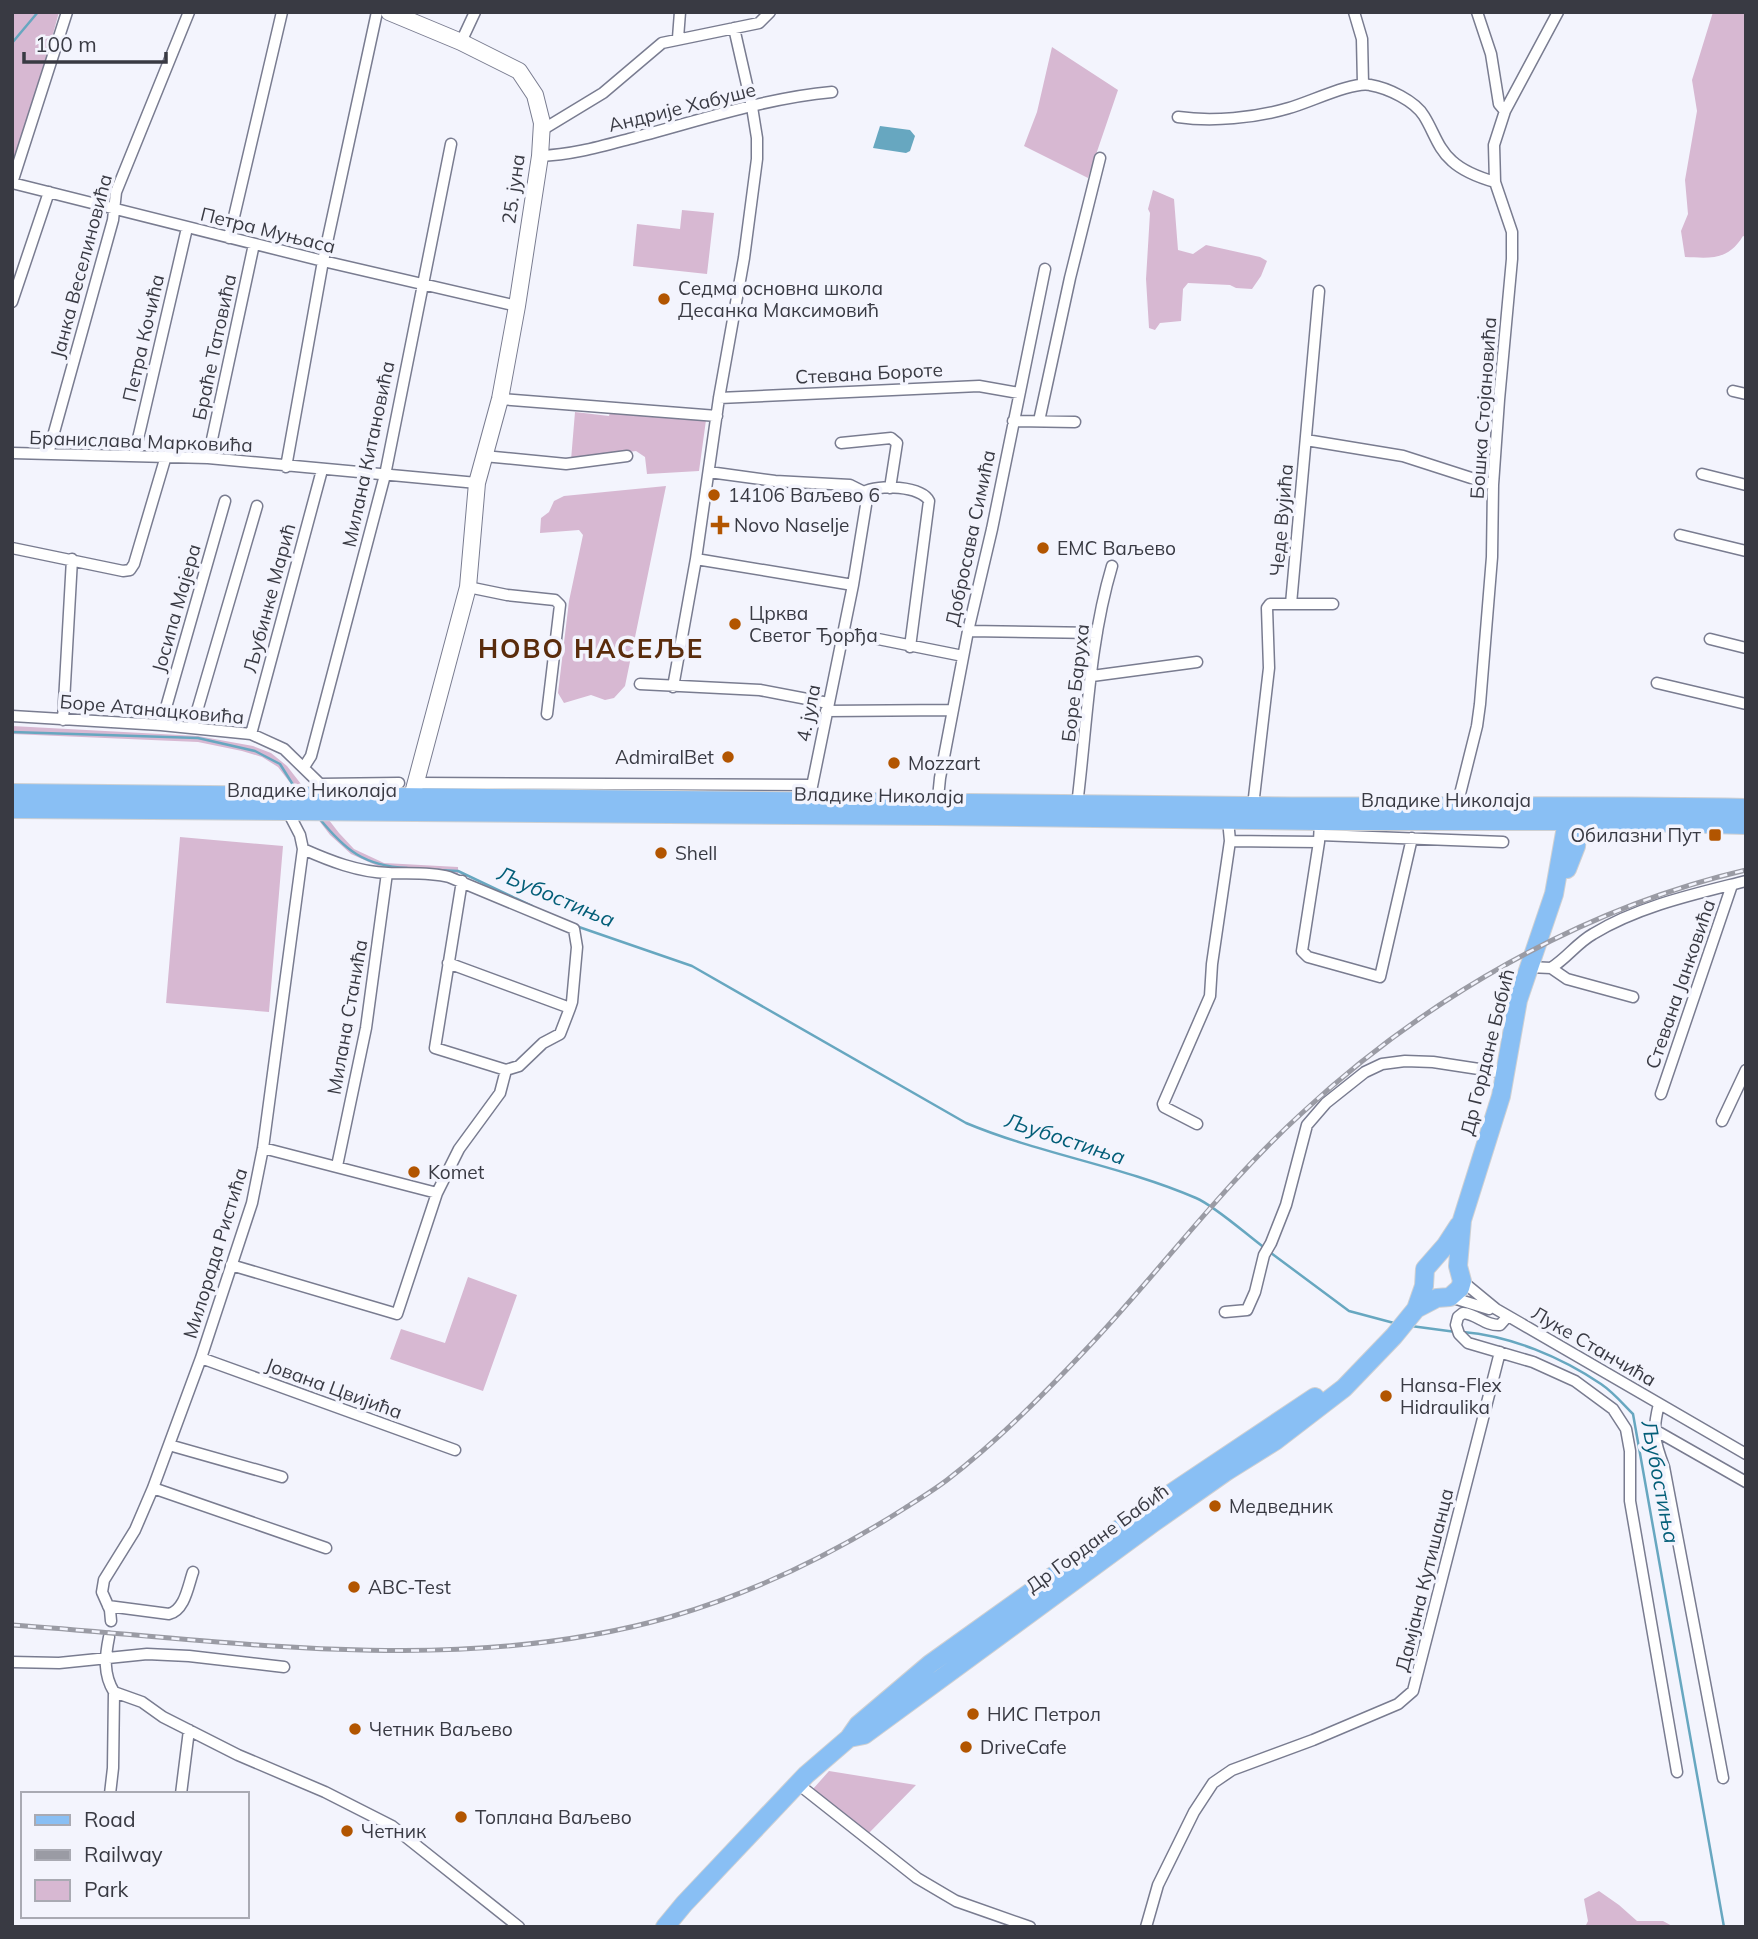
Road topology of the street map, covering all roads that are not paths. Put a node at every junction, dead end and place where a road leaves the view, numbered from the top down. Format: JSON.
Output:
{"nodes":[{"id":1,"x":67,"y":12,"type":"edge"},
{"id":2,"x":189,"y":12,"type":"edge"},
{"id":3,"x":282,"y":12,"type":"edge"},
{"id":4,"x":377,"y":12,"type":"edge"},
{"id":5,"x":389,"y":12,"type":"edge"},
{"id":6,"x":475,"y":12,"type":"edge"},
{"id":7,"x":680,"y":12,"type":"edge"},
{"id":8,"x":770,"y":12,"type":"edge"},
{"id":9,"x":1354,"y":12,"type":"edge"},
{"id":10,"x":1477,"y":12,"type":"edge"},
{"id":11,"x":1558,"y":12,"type":"edge"},
{"id":12,"x":734,"y":28,"type":"junction"},
{"id":13,"x":678,"y":38,"type":"junction"},
{"id":14,"x":461,"y":42,"type":"junction"},
{"id":15,"x":1363,"y":84,"type":"junction"},
{"id":16,"x":832,"y":92,"type":"dead end"},
{"id":17,"x":752,"y":107,"type":"junction"},
{"id":18,"x":1505,"y":111,"type":"junction"},
{"id":19,"x":1178,"y":117,"type":"dead end"},
{"id":20,"x":542,"y":130,"type":"junction"},
{"id":21,"x":451,"y":144,"type":"dead end"},
{"id":22,"x":540,"y":156,"type":"junction"},
{"id":23,"x":1100,"y":158,"type":"dead end"},
{"id":24,"x":1495,"y":182,"type":"junction"},
{"id":25,"x":12,"y":183,"type":"edge"},
{"id":26,"x":49,"y":192,"type":"junction"},
{"id":27,"x":115,"y":209,"type":"junction"},
{"id":28,"x":187,"y":228,"type":"junction"},
{"id":29,"x":229,"y":238,"type":"junction"},
{"id":30,"x":254,"y":244,"type":"junction"},
{"id":31,"x":323,"y":261,"type":"junction"},
{"id":32,"x":1045,"y":269,"type":"dead end"},
{"id":33,"x":422,"y":284,"type":"junction"},
{"id":34,"x":1319,"y":291,"type":"dead end"},
{"id":35,"x":12,"y":302,"type":"edge"},
{"id":36,"x":517,"y":306,"type":"junction"},
{"id":37,"x":1733,"y":391,"type":"dead end"},
{"id":38,"x":1019,"y":393,"type":"junction"},
{"id":39,"x":1746,"y":394,"type":"edge"},
{"id":40,"x":719,"y":398,"type":"junction"},
{"id":41,"x":500,"y":399,"type":"junction"},
{"id":42,"x":717,"y":416,"type":"junction"},
{"id":43,"x":1013,"y":421,"type":"junction"},
{"id":44,"x":1039,"y":421,"type":"junction"},
{"id":45,"x":1076,"y":422,"type":"dead end"},
{"id":46,"x":1306,"y":440,"type":"junction"},
{"id":47,"x":841,"y":443,"type":"dead end"},
{"id":48,"x":12,"y":453,"type":"edge"},
{"id":49,"x":48,"y":454,"type":"junction"},
{"id":50,"x":134,"y":456,"type":"junction"},
{"id":51,"x":166,"y":456,"type":"junction"},
{"id":52,"x":484,"y":456,"type":"junction"},
{"id":53,"x":627,"y":456,"type":"dead end"},
{"id":54,"x":208,"y":458,"type":"junction"},
{"id":55,"x":286,"y":467,"type":"junction"},
{"id":56,"x":322,"y":470,"type":"junction"},
{"id":57,"x":709,"y":472,"type":"junction"},
{"id":58,"x":1702,"y":474,"type":"dead end"},
{"id":59,"x":385,"y":475,"type":"junction"},
{"id":60,"x":477,"y":483,"type":"junction"},
{"id":61,"x":1493,"y":485,"type":"junction"},
{"id":62,"x":1746,"y":485,"type":"edge"},
{"id":63,"x":890,"y":488,"type":"junction"},
{"id":64,"x":864,"y":492,"type":"junction"},
{"id":65,"x":225,"y":501,"type":"dead end"},
{"id":66,"x":257,"y":506,"type":"dead end"},
{"id":67,"x":1680,"y":535,"type":"dead end"},
{"id":68,"x":12,"y":548,"type":"edge"},
{"id":69,"x":1746,"y":551,"type":"edge"},
{"id":70,"x":72,"y":559,"type":"junction"},
{"id":71,"x":696,"y":559,"type":"junction"},
{"id":72,"x":1112,"y":566,"type":"dead end"},
{"id":73,"x":853,"y":585,"type":"junction"},
{"id":74,"x":468,"y":587,"type":"junction"},
{"id":75,"x":1291,"y":604,"type":"junction"},
{"id":76,"x":1333,"y":604,"type":"dead end"},
{"id":77,"x":968,"y":631,"type":"junction"},
{"id":78,"x":843,"y":632,"type":"junction"},
{"id":79,"x":1097,"y":633,"type":"junction"},
{"id":80,"x":1710,"y":639,"type":"dead end"},
{"id":81,"x":910,"y":646,"type":"junction"},
{"id":82,"x":1746,"y":648,"type":"edge"},
{"id":83,"x":963,"y":656,"type":"junction"},
{"id":84,"x":1197,"y":662,"type":"dead end"},
{"id":85,"x":1091,"y":676,"type":"junction"},
{"id":86,"x":1657,"y":683,"type":"dead end"},
{"id":87,"x":640,"y":684,"type":"dead end"},
{"id":88,"x":673,"y":687,"type":"junction"},
{"id":89,"x":1746,"y":704,"type":"edge"},
{"id":90,"x":827,"y":707,"type":"junction"},
{"id":91,"x":952,"y":710,"type":"junction"},
{"id":92,"x":547,"y":714,"type":"dead end"},
{"id":93,"x":12,"y":716,"type":"edge"},
{"id":94,"x":64,"y":720,"type":"junction"},
{"id":95,"x":161,"y":725,"type":"junction"},
{"id":96,"x":192,"y":728,"type":"junction"},
{"id":97,"x":251,"y":734,"type":"junction"},
{"id":98,"x":303,"y":767,"type":"junction"},
{"id":99,"x":399,"y":783,"type":"dead end"},
{"id":100,"x":12,"y":793,"type":"edge"},
{"id":101,"x":810,"y":793,"type":"junction"},
{"id":102,"x":412,"y":797,"type":"junction"},
{"id":103,"x":289,"y":804,"type":"junction"},
{"id":104,"x":1077,"y":805,"type":"junction"},
{"id":105,"x":1253,"y":806,"type":"junction"},
{"id":106,"x":1746,"y":808,"type":"edge"},
{"id":107,"x":12,"y":809,"type":"edge"},
{"id":108,"x":937,"y":809,"type":"junction"},
{"id":109,"x":1574,"y":813,"type":"junction"},
{"id":110,"x":1451,"y":816,"type":"junction"},
{"id":111,"x":1227,"y":820,"type":"junction"},
{"id":112,"x":1531,"y":822,"type":"junction"},
{"id":113,"x":1746,"y":825,"type":"edge"},
{"id":114,"x":1320,"y":833,"type":"junction"},
{"id":115,"x":1412,"y":838,"type":"junction"},
{"id":116,"x":1444,"y":839,"type":"junction"},
{"id":117,"x":1230,"y":841,"type":"junction"},
{"id":118,"x":1503,"y":842,"type":"dead end"},
{"id":119,"x":303,"y":849,"type":"junction"},
{"id":120,"x":1562,"y":855,"type":"junction"},
{"id":121,"x":387,"y":873,"type":"junction"},
{"id":122,"x":462,"y":881,"type":"junction"},
{"id":123,"x":1746,"y":881,"type":"edge"},
{"id":124,"x":1732,"y":885,"type":"junction"},
{"id":125,"x":1554,"y":894,"type":"junction"},
{"id":126,"x":448,"y":963,"type":"junction"},
{"id":127,"x":1529,"y":967,"type":"junction"},
{"id":128,"x":1551,"y":968,"type":"junction"},
{"id":129,"x":1633,"y":997,"type":"dead end"},
{"id":130,"x":570,"y":1008,"type":"junction"},
{"id":131,"x":506,"y":1070,"type":"junction"},
{"id":132,"x":1746,"y":1070,"type":"edge"},
{"id":133,"x":1505,"y":1073,"type":"junction"},
{"id":134,"x":1661,"y":1094,"type":"dead end"},
{"id":135,"x":1723,"y":1121,"type":"dead end"},
{"id":136,"x":1197,"y":1124,"type":"dead end"},
{"id":137,"x":263,"y":1147,"type":"junction"},
{"id":138,"x":337,"y":1166,"type":"junction"},
{"id":139,"x":437,"y":1193,"type":"junction"},
{"id":140,"x":1462,"y":1220,"type":"junction"},
{"id":141,"x":1433,"y":1261,"type":"junction"},
{"id":142,"x":231,"y":1265,"type":"junction"},
{"id":143,"x":1460,"y":1274,"type":"junction"},
{"id":144,"x":1437,"y":1293,"type":"junction"},
{"id":145,"x":1496,"y":1309,"type":"junction"},
{"id":146,"x":1225,"y":1312,"type":"dead end"},
{"id":147,"x":1508,"y":1317,"type":"junction"},
{"id":148,"x":1500,"y":1352,"type":"junction"},
{"id":149,"x":201,"y":1358,"type":"junction"},
{"id":150,"x":1659,"y":1404,"type":"junction"},
{"id":151,"x":1653,"y":1429,"type":"junction"},
{"id":152,"x":169,"y":1445,"type":"junction"},
{"id":153,"x":455,"y":1450,"type":"dead end"},
{"id":154,"x":1746,"y":1454,"type":"edge"},
{"id":155,"x":282,"y":1477,"type":"dead end"},
{"id":156,"x":1746,"y":1482,"type":"edge"},
{"id":157,"x":153,"y":1488,"type":"junction"},
{"id":158,"x":326,"y":1548,"type":"dead end"},
{"id":159,"x":193,"y":1572,"type":"dead end"},
{"id":160,"x":108,"y":1606,"type":"junction"},
{"id":161,"x":111,"y":1621,"type":"dead end"},
{"id":162,"x":109,"y":1637,"type":"dead end"},
{"id":163,"x":104,"y":1659,"type":"junction"},
{"id":164,"x":12,"y":1662,"type":"edge"},
{"id":165,"x":284,"y":1667,"type":"dead end"},
{"id":166,"x":114,"y":1692,"type":"junction"},
{"id":167,"x":189,"y":1730,"type":"junction"},
{"id":168,"x":1677,"y":1772,"type":"dead end"},
{"id":169,"x":1723,"y":1777,"type":"dead end"},
{"id":170,"x":798,"y":1783,"type":"junction"},
{"id":171,"x":110,"y":1792,"type":"edge"},
{"id":172,"x":181,"y":1792,"type":"edge"},
{"id":173,"x":519,"y":1927,"type":"edge"},
{"id":174,"x":665,"y":1927,"type":"edge"},
{"id":175,"x":1030,"y":1927,"type":"edge"},
{"id":176,"x":1146,"y":1927,"type":"edge"}],
"edges":[{"from":1,"to":25,"type":"street"},
{"from":2,"to":27,"type":"street","name":"Јанка Веселиновића"},
{"from":3,"to":29,"type":"street"},
{"from":4,"to":31,"type":"street"},
{"from":5,"to":14,"type":"street","name":"25. јуна"},
{"from":6,"to":14,"type":"street"},
{"from":7,"to":13,"type":"street"},
{"from":8,"to":12,"type":"street"},
{"from":9,"to":15,"type":"street"},
{"from":10,"to":18,"type":"street"},
{"from":11,"to":18,"type":"street","name":"Бошка Стојановића"},
{"from":12,"to":13,"type":"street"},
{"from":12,"to":17,"type":"street"},
{"from":13,"to":20,"type":"street"},
{"from":14,"to":20,"type":"street","name":"25. јуна"},
{"from":15,"to":19,"type":"street"},
{"from":15,"to":24,"type":"street"},
{"from":16,"to":17,"type":"street","name":"Андрије Хабуше"},
{"from":17,"to":22,"type":"street","name":"Андрије Хабуше"},
{"from":17,"to":40,"type":"street"},
{"from":18,"to":24,"type":"street","name":"Бошка Стојановића"},
{"from":20,"to":22,"type":"street","name":"25. јуна"},
{"from":21,"to":33,"type":"street","name":"Милана Китановића"},
{"from":22,"to":36,"type":"street","name":"25. јуна"},
{"from":23,"to":44,"type":"street"},
{"from":24,"to":61,"type":"street","name":"Бошка Стојановића"},
{"from":25,"to":26,"type":"street","name":"Петра Муњаса"},
{"from":26,"to":27,"type":"street","name":"Петра Муњаса"},
{"from":26,"to":35,"type":"street"},
{"from":27,"to":28,"type":"street","name":"Петра Муњаса"},
{"from":27,"to":49,"type":"street","name":"Јанка Веселиновића"},
{"from":28,"to":29,"type":"street","name":"Петра Муњаса"},
{"from":28,"to":50,"type":"street","name":"Петра Кочића"},
{"from":29,"to":30,"type":"street","name":"Петра Муњаса"},
{"from":30,"to":31,"type":"street","name":"Петра Муњаса"},
{"from":30,"to":54,"type":"street","name":"Браће Татовића"},
{"from":31,"to":33,"type":"street","name":"Петра Муњаса"},
{"from":31,"to":55,"type":"street"},
{"from":32,"to":38,"type":"street","name":"Добросава Симића"},
{"from":33,"to":36,"type":"street","name":"Петра Муњаса"},
{"from":33,"to":59,"type":"street","name":"Милана Китановића"},
{"from":34,"to":46,"type":"street","name":"Чеде Вујића"},
{"from":36,"to":41,"type":"street","name":"25. јуна"},
{"from":37,"to":39,"type":"street"},
{"from":38,"to":40,"type":"street","name":"Стевана Бороте"},
{"from":38,"to":43,"type":"street","name":"Добросава Симића"},
{"from":40,"to":42,"type":"street"},
{"from":41,"to":42,"type":"street"},
{"from":41,"to":52,"type":"street","name":"25. јуна"},
{"from":42,"to":57,"type":"street"},
{"from":43,"to":44,"type":"street"},
{"from":43,"to":77,"type":"street","name":"Добросава Симића"},
{"from":44,"to":45,"type":"street"},
{"from":46,"to":61,"type":"street","name":"Чеде Вујића"},
{"from":46,"to":75,"type":"street","name":"Чеде Вујића"},
{"from":47,"to":63,"type":"street"},
{"from":48,"to":49,"type":"street","name":"Бранислава Марковића"},
{"from":49,"to":50,"type":"street","name":"Бранислава Марковића"},
{"from":50,"to":51,"type":"street","name":"Бранислава Марковића"},
{"from":51,"to":54,"type":"street","name":"Бранислава Марковића"},
{"from":51,"to":70,"type":"street"},
{"from":52,"to":53,"type":"street"},
{"from":52,"to":60,"type":"street","name":"25. јуна"},
{"from":54,"to":55,"type":"street","name":"Бранислава Марковића"},
{"from":55,"to":56,"type":"street","name":"Бранислава Марковића"},
{"from":56,"to":59,"type":"street","name":"Бранислава Марковића"},
{"from":56,"to":97,"type":"street","name":"Љубинке Марић"},
{"from":57,"to":64,"type":"street"},
{"from":57,"to":71,"type":"street"},
{"from":58,"to":62,"type":"street"},
{"from":59,"to":60,"type":"street","name":"Бранислава Марковића"},
{"from":59,"to":98,"type":"street","name":"Милана Китановића"},
{"from":60,"to":74,"type":"street","name":"25. јуна"},
{"from":61,"to":110,"type":"street","name":"Бошка Стојановића"},
{"from":63,"to":64,"type":"street"},
{"from":63,"to":81,"type":"street"},
{"from":64,"to":73,"type":"street","name":"4. јула"},
{"from":65,"to":95,"type":"street","name":"Јосипа Мајера"},
{"from":66,"to":96,"type":"street"},
{"from":67,"to":69,"type":"street"},
{"from":68,"to":70,"type":"street"},
{"from":70,"to":94,"type":"street"},
{"from":71,"to":73,"type":"street"},
{"from":71,"to":88,"type":"street"},
{"from":72,"to":79,"type":"street","name":"Боре Баруха"},
{"from":73,"to":78,"type":"street","name":"4. јула"},
{"from":74,"to":92,"type":"street"},
{"from":74,"to":102,"type":"street","name":"25. јуна"},
{"from":75,"to":76,"type":"street"},
{"from":75,"to":105,"type":"street"},
{"from":77,"to":79,"type":"street"},
{"from":77,"to":83,"type":"street","name":"Добросава Симића"},
{"from":78,"to":81,"type":"street"},
{"from":78,"to":90,"type":"street","name":"4. јула"},
{"from":79,"to":85,"type":"street","name":"Боре Баруха"},
{"from":80,"to":82,"type":"street"},
{"from":81,"to":83,"type":"street"},
{"from":83,"to":91,"type":"street","name":"Добросава Симића"},
{"from":84,"to":85,"type":"street"},
{"from":85,"to":104,"type":"street","name":"Боре Баруха"},
{"from":86,"to":89,"type":"street"},
{"from":87,"to":88,"type":"street"},
{"from":88,"to":90,"type":"street"},
{"from":90,"to":91,"type":"street"},
{"from":90,"to":101,"type":"street","name":"4. јула"},
{"from":91,"to":108,"type":"street","name":"Добросава Симића"},
{"from":93,"to":94,"type":"street","name":"Боре Атанацковића"},
{"from":94,"to":95,"type":"street","name":"Боре Атанацковића"},
{"from":95,"to":96,"type":"street","name":"Боре Атанацковића"},
{"from":96,"to":97,"type":"street","name":"Боре Атанацковића"},
{"from":97,"to":98,"type":"street","name":"Боре Атанацковића"},
{"from":98,"to":99,"type":"street","name":"Боре Атанацковића"},
{"from":100,"to":103,"type":"main road","name":"Владике Николаја"},
{"from":101,"to":102,"type":"main road","name":"Владике Николаја"},
{"from":101,"to":108,"type":"main road","name":"Владике Николаја"},
{"from":102,"to":103,"type":"main road","name":"Владике Николаја"},
{"from":102,"to":108,"type":"main road","name":"Владике Николаја"},
{"from":103,"to":107,"type":"main road","name":"Владике Николаја"},
{"from":103,"to":119,"type":"street","name":"Милорада Ристића"},
{"from":104,"to":105,"type":"main road","name":"Владике Николаја"},
{"from":104,"to":108,"type":"main road","name":"Владике Николаја"},
{"from":105,"to":110,"type":"main road","name":"Владике Николаја"},
{"from":106,"to":109,"type":"main road","name":"Владике Николаја"},
{"from":108,"to":111,"type":"main road","name":"Владике Николаја"},
{"from":109,"to":110,"type":"main road","name":"Владике Николаја"},
{"from":109,"to":112,"type":"main road","name":"Владике Николаја"},
{"from":109,"to":113,"type":"main road","name":"Владике Николаја"},
{"from":109,"to":120,"type":"main road","name":"Др Гордане Бабић"},
{"from":109,"to":125,"type":"main road","name":"Др Гордане Бабић"},
{"from":110,"to":112,"type":"main road","name":"Владике Николаја"},
{"from":110,"to":114,"type":"main road","name":"Владике Николаја"},
{"from":110,"to":116,"type":"street","name":"Бошка Стојановића"},
{"from":111,"to":114,"type":"main road","name":"Владике Николаја"},
{"from":111,"to":117,"type":"street"},
{"from":112,"to":120,"type":"main road"},
{"from":114,"to":115,"type":"street"},
{"from":114,"to":115,"type":"street"},
{"from":114,"to":117,"type":"street"},
{"from":115,"to":116,"type":"street"},
{"from":116,"to":118,"type":"street"},
{"from":117,"to":136,"type":"street"},
{"from":119,"to":121,"type":"street"},
{"from":119,"to":137,"type":"street","name":"Милорада Ристића"},
{"from":120,"to":125,"type":"main road","name":"Др Гордане Бабић"},
{"from":121,"to":122,"type":"street"},
{"from":121,"to":138,"type":"street","name":"Милана Станића"},
{"from":122,"to":126,"type":"street"},
{"from":122,"to":130,"type":"street"},
{"from":123,"to":124,"type":"street"},
{"from":124,"to":128,"type":"street"},
{"from":124,"to":134,"type":"street","name":"Стевана Јанковића"},
{"from":125,"to":127,"type":"main road","name":"Др Гордане Бабић"},
{"from":126,"to":130,"type":"street"},
{"from":126,"to":131,"type":"street"},
{"from":127,"to":128,"type":"street"},
{"from":127,"to":133,"type":"main road","name":"Др Гордане Бабић"},
{"from":128,"to":129,"type":"street"},
{"from":130,"to":131,"type":"street"},
{"from":131,"to":139,"type":"street"},
{"from":132,"to":135,"type":"street"},
{"from":133,"to":140,"type":"main road","name":"Др Гордане Бабић"},
{"from":133,"to":146,"type":"street"},
{"from":137,"to":138,"type":"street"},
{"from":137,"to":142,"type":"street","name":"Милорада Ристића"},
{"from":138,"to":139,"type":"street"},
{"from":139,"to":142,"type":"street"},
{"from":140,"to":141,"type":"main road"},
{"from":140,"to":143,"type":"main road"},
{"from":141,"to":143,"type":"main road"},
{"from":141,"to":144,"type":"main road"},
{"from":142,"to":149,"type":"street","name":"Милорада Ристића"},
{"from":143,"to":144,"type":"main road"},
{"from":143,"to":145,"type":"street","name":"Луке Станчића"},
{"from":144,"to":145,"type":"street","name":"Луке Станчића"},
{"from":144,"to":170,"type":"main road","name":"Др Гордане Бабић"},
{"from":145,"to":147,"type":"street","name":"Луке Станчића"},
{"from":147,"to":148,"type":"street"},
{"from":147,"to":150,"type":"street","name":"Луке Станчића"},
{"from":148,"to":168,"type":"street"},
{"from":148,"to":176,"type":"street","name":"Дамјана Кутишанца"},
{"from":149,"to":152,"type":"street","name":"Милорада Ристића"},
{"from":149,"to":153,"type":"street","name":"Јована Цвијића"},
{"from":150,"to":151,"type":"street"},
{"from":150,"to":154,"type":"street","name":"Луке Станчића"},
{"from":151,"to":156,"type":"street"},
{"from":151,"to":169,"type":"street"},
{"from":152,"to":155,"type":"street"},
{"from":152,"to":157,"type":"street","name":"Милорада Ристића"},
{"from":157,"to":158,"type":"street"},
{"from":157,"to":160,"type":"street","name":"Милорада Ристића"},
{"from":159,"to":160,"type":"street"},
{"from":160,"to":161,"type":"street","name":"Милорада Ристића"},
{"from":162,"to":163,"type":"street"},
{"from":163,"to":164,"type":"street"},
{"from":163,"to":165,"type":"street"},
{"from":163,"to":166,"type":"street"},
{"from":166,"to":167,"type":"street"},
{"from":166,"to":171,"type":"street"},
{"from":167,"to":172,"type":"street"},
{"from":167,"to":173,"type":"street"},
{"from":170,"to":174,"type":"main road","name":"Др Гордане Бабић"},
{"from":170,"to":175,"type":"street"}]}
